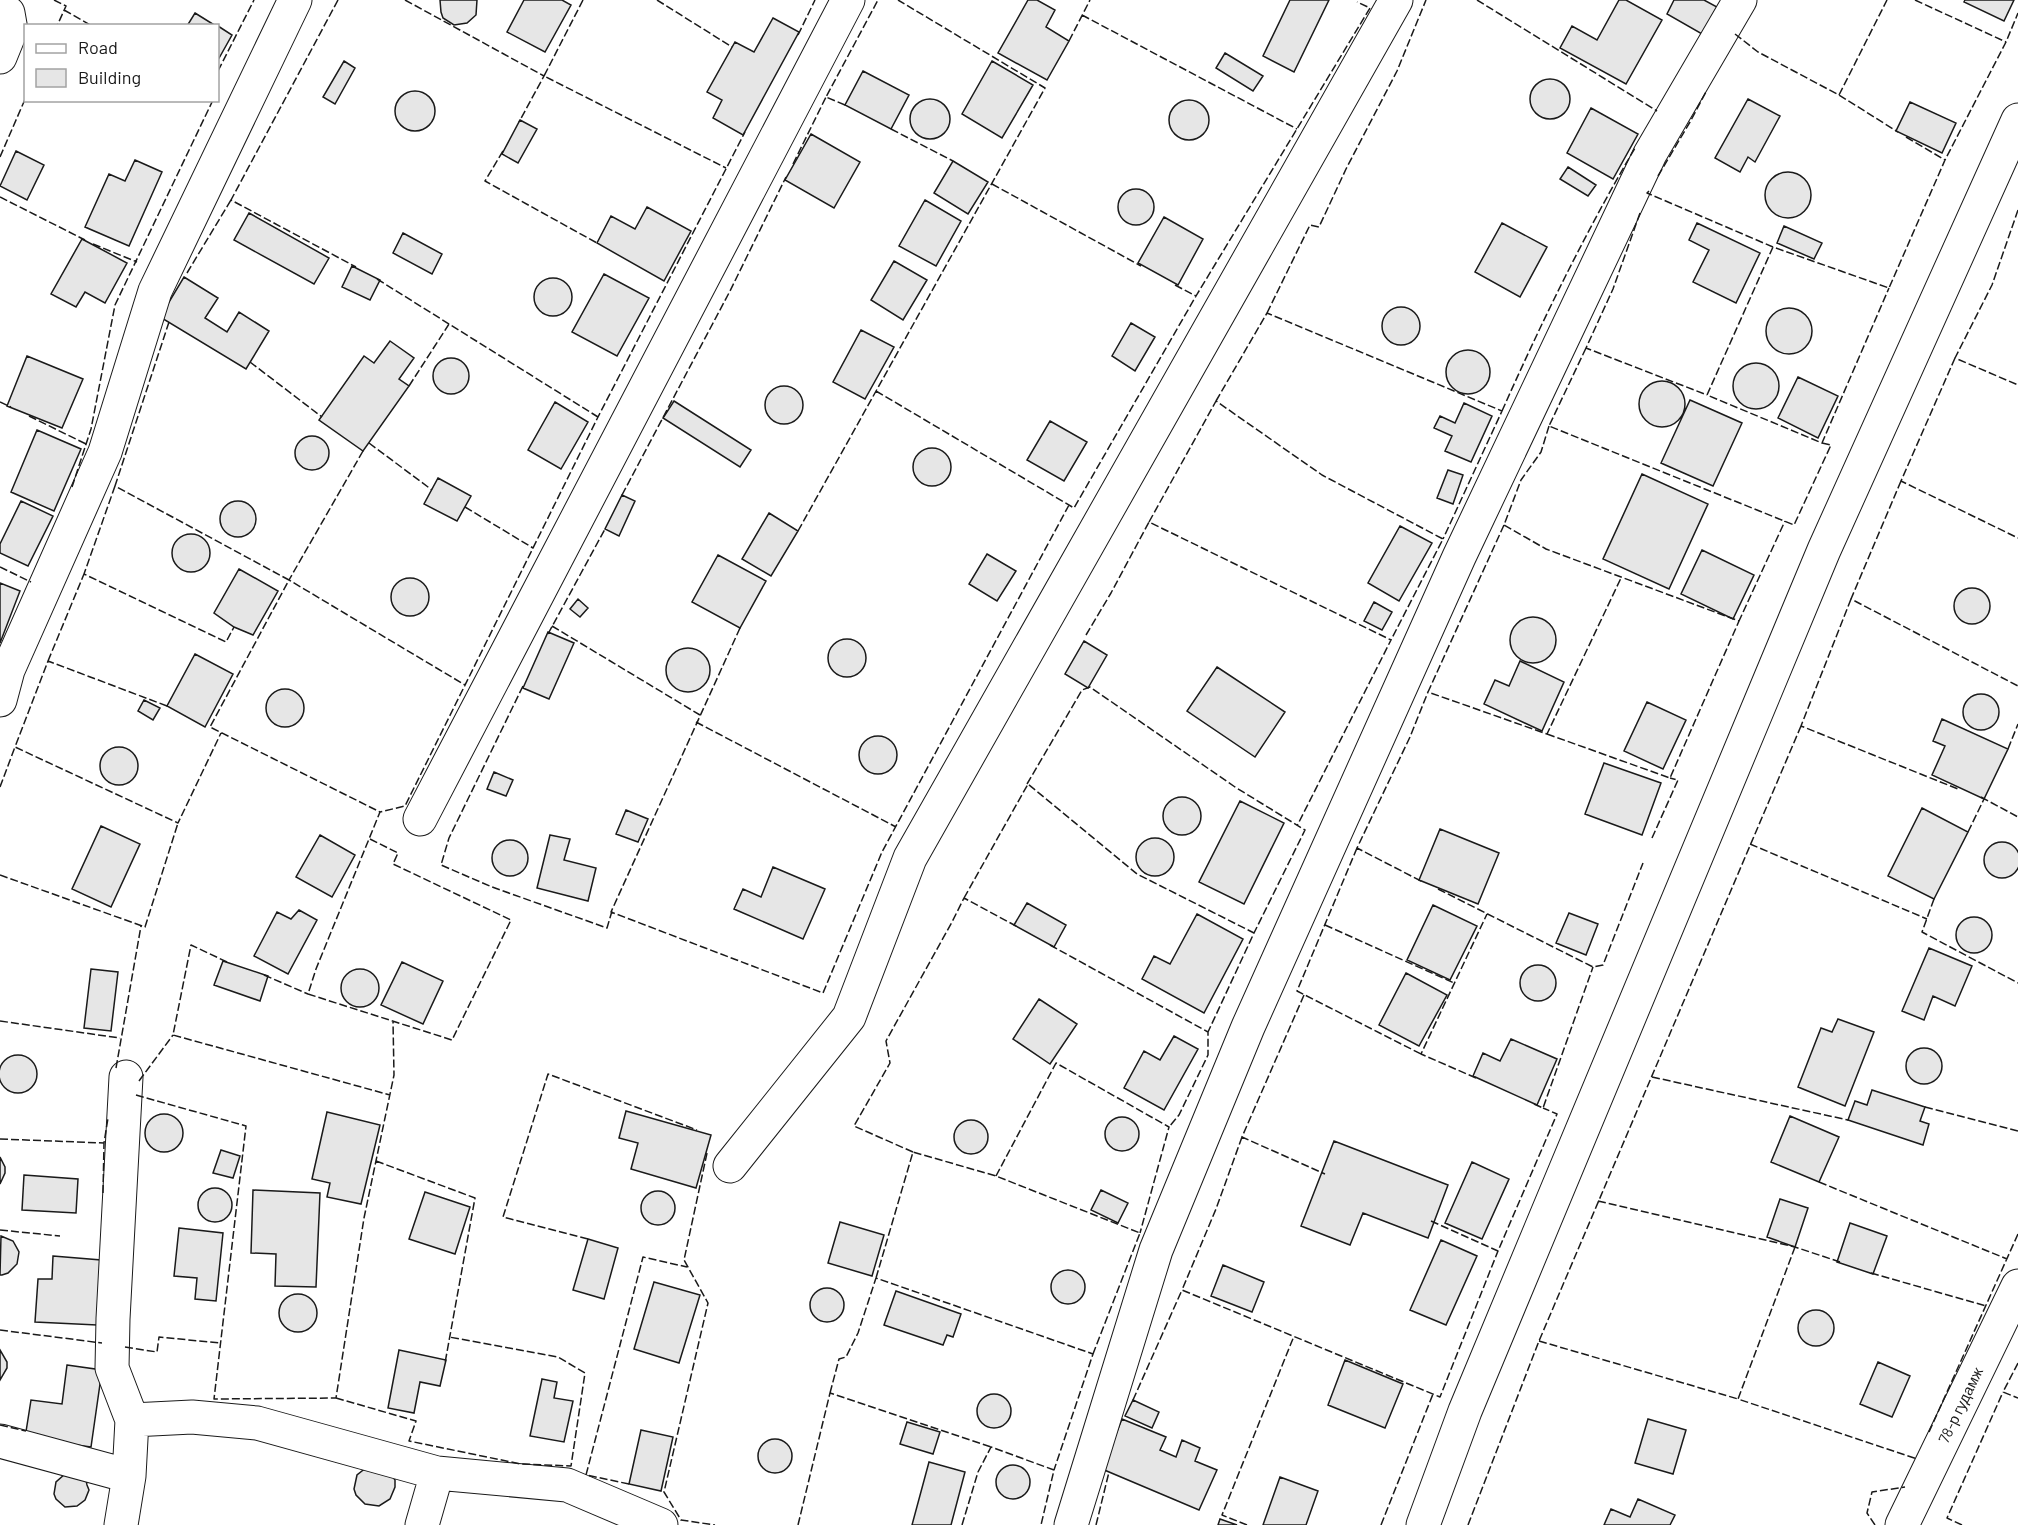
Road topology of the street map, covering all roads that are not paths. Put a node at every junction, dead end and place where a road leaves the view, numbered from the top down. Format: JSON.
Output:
{"nodes":[{"id":1,"x":295,"y":0,"type":"edge"},
{"id":2,"x":848,"y":0,"type":"edge"},
{"id":3,"x":1396,"y":0,"type":"edge"},
{"id":4,"x":1740,"y":0,"type":"edge"},
{"id":5,"x":0,"y":8,"type":"edge"},
{"id":6,"x":0,"y":57,"type":"edge"},
{"id":7,"x":2018,"y":120,"type":"edge"},
{"id":8,"x":0,"y":700,"type":"edge"},
{"id":9,"x":420,"y":819,"type":"dead end"},
{"id":10,"x":126,"y":1077,"type":"dead end"},
{"id":11,"x":730,"y":1166,"type":"dead end"},
{"id":12,"x":2018,"y":1286,"type":"edge"},
{"id":13,"x":132,"y":1420,"type":"junction"},
{"id":14,"x":0,"y":1441,"type":"edge"},
{"id":15,"x":437,"y":1473,"type":"junction"},
{"id":16,"x":129,"y":1476,"type":"junction"},
{"id":17,"x":121,"y":1525,"type":"edge"},
{"id":18,"x":422,"y":1525,"type":"edge"},
{"id":19,"x":661,"y":1525,"type":"edge"},
{"id":20,"x":1071,"y":1525,"type":"edge"},
{"id":21,"x":1423,"y":1525,"type":"edge"},
{"id":22,"x":1902,"y":1525,"type":"edge"}],
"edges":[{"from":1,"to":8,"type":"street"},
{"from":2,"to":9,"type":"street"},
{"from":3,"to":11,"type":"street"},
{"from":4,"to":20,"type":"street"},
{"from":5,"to":6,"type":"street"},
{"from":7,"to":21,"type":"street"},
{"from":10,"to":13,"type":"street"},
{"from":12,"to":22,"type":"street","name":"78-р гудамж"},
{"from":13,"to":15,"type":"street"},
{"from":13,"to":16,"type":"street"},
{"from":14,"to":16,"type":"street"},
{"from":15,"to":18,"type":"street"},
{"from":15,"to":19,"type":"street"},
{"from":16,"to":17,"type":"street"}]}
